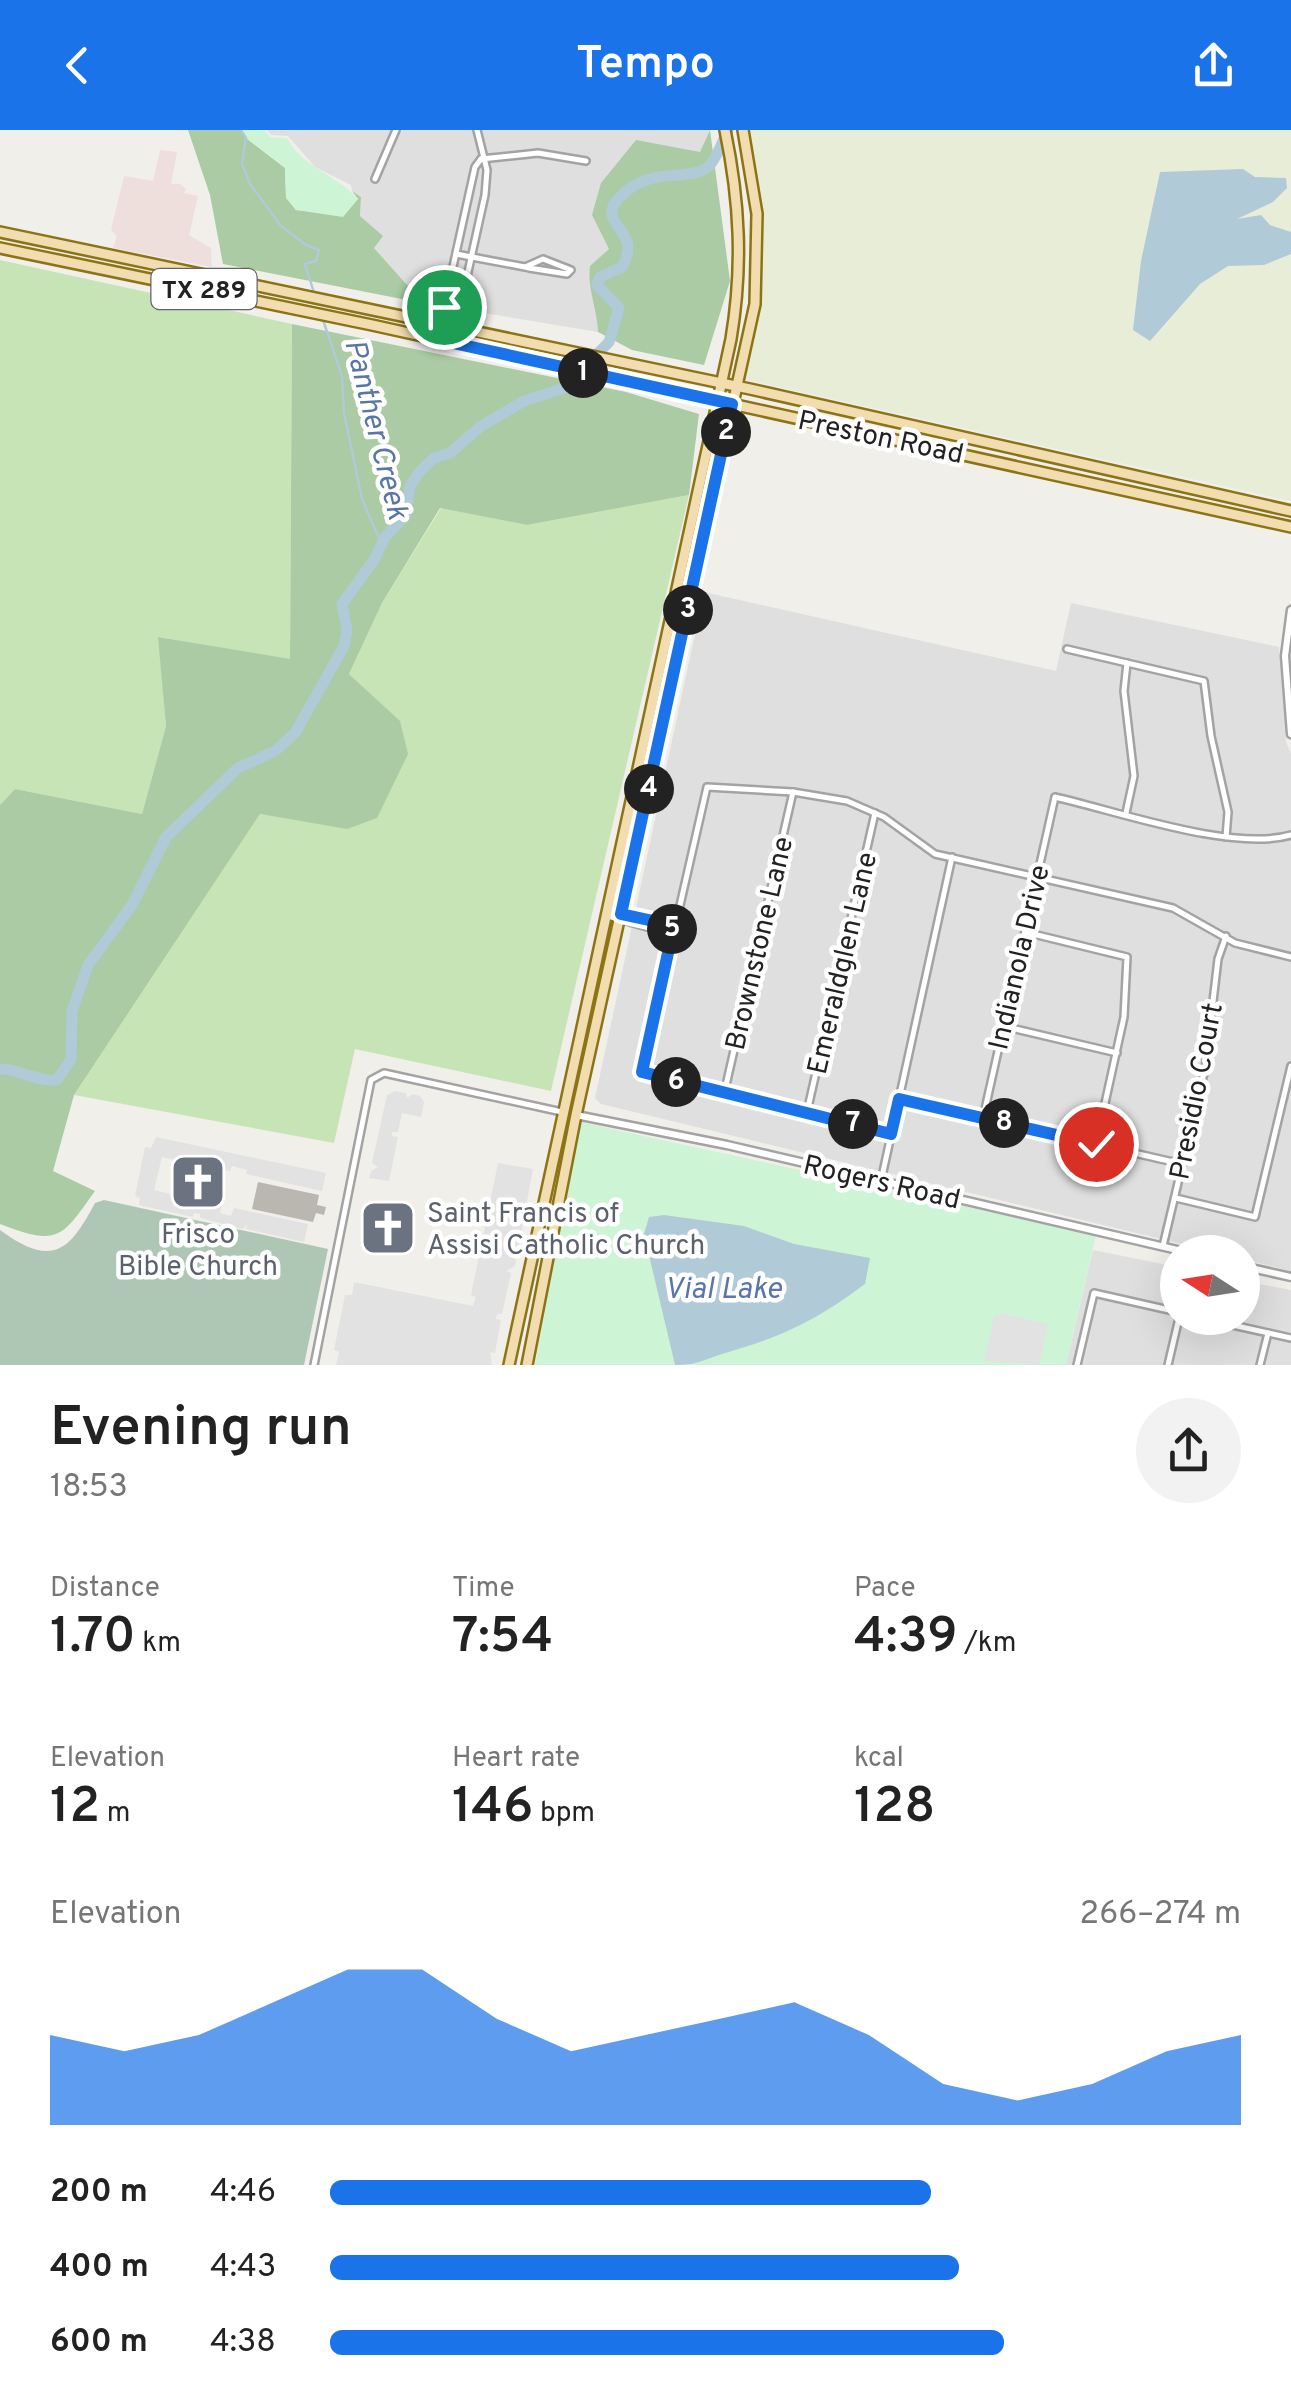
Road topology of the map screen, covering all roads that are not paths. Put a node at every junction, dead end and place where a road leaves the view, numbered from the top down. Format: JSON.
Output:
{"nodes":[{"id":1,"x":396,"y":130,"type":"edge"},
{"id":2,"x":477,"y":130,"type":"edge"},
{"id":3,"x":725,"y":130,"type":"edge"},
{"id":4,"x":743,"y":130,"type":"edge"},
{"id":5,"x":482,"y":159,"type":"junction"},
{"id":6,"x":586,"y":161,"type":"dead end"},
{"id":7,"x":375,"y":179,"type":"dead end"},
{"id":8,"x":0,"y":232,"type":"edge"},
{"id":9,"x":0,"y":248,"type":"edge"},
{"id":10,"x":456,"y":254,"type":"junction"},
{"id":11,"x":117,"y":256,"type":"junction"},
{"id":12,"x":471,"y":256,"type":"junction"},
{"id":13,"x":525,"y":267,"type":"junction"},
{"id":14,"x":114,"y":271,"type":"junction"},
{"id":15,"x":449,"y":284,"type":"junction"},
{"id":16,"x":464,"y":291,"type":"junction"},
{"id":17,"x":440,"y":324,"type":"junction"},
{"id":18,"x":456,"y":328,"type":"junction"},
{"id":19,"x":437,"y":340,"type":"junction"},
{"id":20,"x":453,"y":343,"type":"junction"},
{"id":21,"x":722,"y":383,"type":"junction"},
{"id":22,"x":737,"y":386,"type":"junction"},
{"id":23,"x":718,"y":400,"type":"junction"},
{"id":24,"x":732,"y":404,"type":"junction"},
{"id":25,"x":933,"y":429,"type":"junction"},
{"id":26,"x":929,"y":446,"type":"junction"},
{"id":27,"x":1102,"y":469,"type":"junction"},
{"id":28,"x":1098,"y":484,"type":"junction"},
{"id":29,"x":1291,"y":512,"type":"edge"},
{"id":30,"x":1291,"y":527,"type":"edge"},
{"id":31,"x":688,"y":535,"type":"junction"},
{"id":32,"x":704,"y":538,"type":"junction"},
{"id":33,"x":1291,"y":610,"type":"edge"},
{"id":34,"x":1067,"y":648,"type":"dead end"},
{"id":35,"x":661,"y":660,"type":"junction"},
{"id":36,"x":676,"y":662,"type":"junction"},
{"id":37,"x":1127,"y":663,"type":"junction"},
{"id":38,"x":1290,"y":715,"type":"edge"},
{"id":39,"x":1291,"y":734,"type":"edge"},
{"id":40,"x":793,"y":792,"type":"junction"},
{"id":41,"x":875,"y":813,"type":"junction"},
{"id":42,"x":1126,"y":813,"type":"junction"},
{"id":43,"x":1291,"y":836,"type":"edge"},
{"id":44,"x":1226,"y":837,"type":"junction"},
{"id":45,"x":952,"y":857,"type":"junction"},
{"id":46,"x":1036,"y":876,"type":"junction"},
{"id":47,"x":606,"y":915,"type":"junction"},
{"id":48,"x":620,"y":918,"type":"junction"},
{"id":49,"x":673,"y":930,"type":"junction"},
{"id":50,"x":1026,"y":932,"type":"junction"},
{"id":51,"x":1226,"y":936,"type":"junction"},
{"id":52,"x":1291,"y":957,"type":"edge"},
{"id":53,"x":1004,"y":1026,"type":"junction"},
{"id":54,"x":1117,"y":1052,"type":"junction"},
{"id":55,"x":1291,"y":1066,"type":"edge"},
{"id":56,"x":724,"y":1094,"type":"junction"},
{"id":57,"x":899,"y":1099,"type":"junction"},
{"id":58,"x":562,"y":1112,"type":"junction"},
{"id":59,"x":806,"y":1113,"type":"junction"},
{"id":60,"x":576,"y":1115,"type":"junction"},
{"id":61,"x":982,"y":1118,"type":"junction"},
{"id":62,"x":891,"y":1134,"type":"junction"},
{"id":63,"x":1096,"y":1144,"type":"junction"},
{"id":64,"x":1182,"y":1164,"type":"junction"},
{"id":65,"x":881,"y":1181,"type":"junction"},
{"id":66,"x":1174,"y":1198,"type":"junction"},
{"id":67,"x":1165,"y":1235,"type":"edge"},
{"id":68,"x":1160,"y":1247,"type":"edge"},
{"id":69,"x":532,"y":1260,"type":"junction"},
{"id":70,"x":546,"y":1264,"type":"junction"},
{"id":71,"x":1260,"y":1270,"type":"edge"},
{"id":72,"x":1291,"y":1277,"type":"edge"},
{"id":73,"x":1160,"y":1310,"type":"edge"},
{"id":74,"x":1260,"y":1331,"type":"edge"},
{"id":75,"x":1268,"y":1333,"type":"junction"},
{"id":76,"x":1174,"y":1335,"type":"edge"},
{"id":77,"x":1291,"y":1338,"type":"edge"},
{"id":78,"x":314,"y":1365,"type":"edge"},
{"id":79,"x":510,"y":1365,"type":"edge"},
{"id":80,"x":527,"y":1365,"type":"edge"},
{"id":81,"x":1077,"y":1365,"type":"edge"},
{"id":82,"x":1168,"y":1365,"type":"edge"},
{"id":83,"x":1260,"y":1365,"type":"edge"}],
"edges":[{"from":1,"to":7,"type":"street"},
{"from":2,"to":5,"type":"street"},
{"from":3,"to":21,"type":"main road"},
{"from":4,"to":22,"type":"main road"},
{"from":5,"to":6,"type":"street"},
{"from":5,"to":10,"type":"street"},
{"from":5,"to":12,"type":"street"},
{"from":8,"to":11,"type":"main road","name":"Preston Road","number":"TX 289"},
{"from":9,"to":14,"type":"main road","name":"Preston Road","number":"TX 289"},
{"from":10,"to":12,"type":"street"},
{"from":10,"to":15,"type":"street"},
{"from":11,"to":14,"type":"main road"},
{"from":11,"to":17,"type":"main road","name":"Preston Road","number":"TX 289"},
{"from":12,"to":13,"type":"street"},
{"from":12,"to":16,"type":"street"},
{"from":13,"to":13,"type":"street"},
{"from":14,"to":19,"type":"main road","name":"Preston Road","number":"TX 289"},
{"from":15,"to":16,"type":"street"},
{"from":15,"to":17,"type":"street"},
{"from":16,"to":18,"type":"street"},
{"from":17,"to":18,"type":"main road","name":"Preston Road","number":"TX 289"},
{"from":17,"to":19,"type":"street"},
{"from":18,"to":20,"type":"street"},
{"from":18,"to":21,"type":"main road","name":"Preston Road","number":"TX 289"},
{"from":19,"to":20,"type":"main road","name":"Preston Road","number":"TX 289"},
{"from":20,"to":23,"type":"main road","name":"Preston Road","number":"TX 289"},
{"from":21,"to":22,"type":"main road","name":"Preston Road","number":"TX 289"},
{"from":21,"to":23,"type":"main road"},
{"from":22,"to":24,"type":"main road"},
{"from":22,"to":25,"type":"main road","name":"Preston Road","number":"TX 289"},
{"from":23,"to":24,"type":"main road","name":"Preston Road","number":"TX 289"},
{"from":23,"to":31,"type":"main road"},
{"from":24,"to":26,"type":"main road","name":"Preston Road","number":"TX 289"},
{"from":24,"to":32,"type":"main road"},
{"from":25,"to":26,"type":"main road"},
{"from":25,"to":27,"type":"main road","name":"Preston Road","number":"TX 289"},
{"from":26,"to":28,"type":"main road","name":"Preston Road","number":"TX 289"},
{"from":27,"to":28,"type":"main road"},
{"from":27,"to":29,"type":"main road","name":"Preston Road","number":"TX 289"},
{"from":28,"to":30,"type":"main road","name":"Preston Road","number":"TX 289"},
{"from":31,"to":32,"type":"main road"},
{"from":31,"to":35,"type":"main road"},
{"from":32,"to":36,"type":"main road"},
{"from":33,"to":38,"type":"street"},
{"from":34,"to":37,"type":"street"},
{"from":35,"to":36,"type":"main road"},
{"from":35,"to":47,"type":"main road"},
{"from":36,"to":48,"type":"main road"},
{"from":37,"to":42,"type":"street"},
{"from":37,"to":44,"type":"street"},
{"from":38,"to":39,"type":"street"},
{"from":40,"to":41,"type":"street"},
{"from":40,"to":49,"type":"street"},
{"from":40,"to":56,"type":"street","name":"Brownstone Lane"},
{"from":41,"to":45,"type":"street"},
{"from":41,"to":59,"type":"street","name":"Emeraldglen Lane"},
{"from":42,"to":44,"type":"street"},
{"from":42,"to":46,"type":"street","name":"Indianola Drive"},
{"from":43,"to":44,"type":"street"},
{"from":45,"to":46,"type":"street"},
{"from":45,"to":57,"type":"street"},
{"from":46,"to":50,"type":"street","name":"Indianola Drive"},
{"from":46,"to":51,"type":"street"},
{"from":47,"to":48,"type":"street"},
{"from":47,"to":58,"type":"main road"},
{"from":48,"to":49,"type":"street"},
{"from":48,"to":60,"type":"main road"},
{"from":49,"to":56,"type":"street"},
{"from":50,"to":53,"type":"street","name":"Indianola Drive"},
{"from":50,"to":54,"type":"street"},
{"from":51,"to":52,"type":"street"},
{"from":51,"to":64,"type":"street","name":"Presidio Court"},
{"from":53,"to":54,"type":"street"},
{"from":53,"to":61,"type":"street","name":"Indianola Drive"},
{"from":54,"to":63,"type":"street"},
{"from":55,"to":66,"type":"street"},
{"from":56,"to":59,"type":"street"},
{"from":57,"to":61,"type":"street"},
{"from":57,"to":62,"type":"street"},
{"from":58,"to":60,"type":"main road"},
{"from":58,"to":69,"type":"main road"},
{"from":58,"to":78,"type":"street"},
{"from":59,"to":62,"type":"street"},
{"from":60,"to":65,"type":"street","name":"Rogers Road"},
{"from":60,"to":70,"type":"main road"},
{"from":61,"to":63,"type":"street"},
{"from":62,"to":65,"type":"street"},
{"from":63,"to":64,"type":"street"},
{"from":64,"to":66,"type":"street","name":"Presidio Court"},
{"from":65,"to":68,"type":"street","name":"Rogers Road"},
{"from":66,"to":67,"type":"street","name":"Presidio Court"},
{"from":69,"to":70,"type":"main road"},
{"from":69,"to":79,"type":"main road"},
{"from":70,"to":80,"type":"main road"},
{"from":71,"to":72,"type":"street"},
{"from":73,"to":81,"type":"street"},
{"from":74,"to":75,"type":"street"},
{"from":75,"to":77,"type":"street"},
{"from":75,"to":83,"type":"street"},
{"from":76,"to":82,"type":"street"}]}
